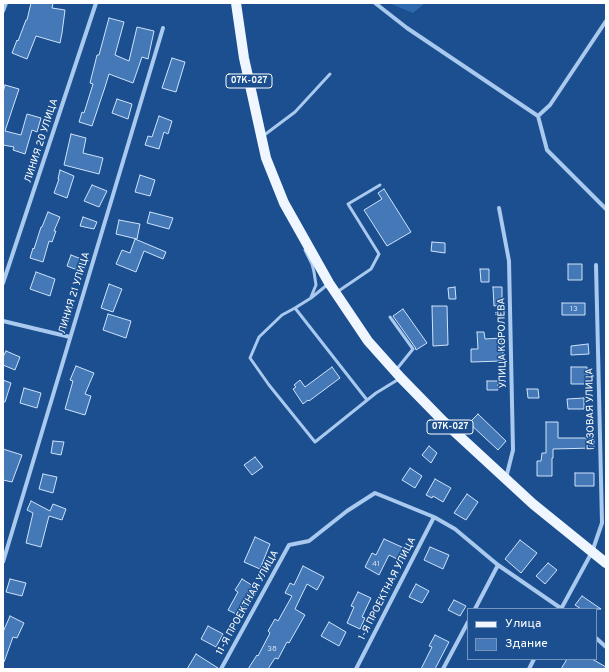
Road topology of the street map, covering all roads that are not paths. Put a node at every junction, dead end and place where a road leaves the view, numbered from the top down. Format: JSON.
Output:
{"nodes":[{"id":1,"x":6,"y":3,"type":"edge"},
{"id":2,"x":96,"y":3,"type":"edge"},
{"id":3,"x":236,"y":3,"type":"edge"},
{"id":4,"x":374,"y":3,"type":"edge"},
{"id":5,"x":3,"y":11,"type":"edge"},
{"id":6,"x":606,"y":21,"type":"edge"},
{"id":7,"x":163,"y":28,"type":"dead end"},
{"id":8,"x":330,"y":74,"type":"dead end"},
{"id":9,"x":538,"y":116,"type":"junction"},
{"id":10,"x":262,"y":137,"type":"junction"},
{"id":11,"x":380,"y":185,"type":"dead end"},
{"id":12,"x":499,"y":208,"type":"dead end"},
{"id":13,"x":606,"y":209,"type":"edge"},
{"id":14,"x":295,"y":224,"type":"junction"},
{"id":15,"x":596,"y":265,"type":"dead end"},
{"id":16,"x":3,"y":283,"type":"edge"},
{"id":17,"x":328,"y":283,"type":"junction"},
{"id":18,"x":335,"y":293,"type":"junction"},
{"id":19,"x":311,"y":298,"type":"junction"},
{"id":20,"x":295,"y":308,"type":"junction"},
{"id":21,"x":390,"y":318,"type":"dead end"},
{"id":22,"x":3,"y":321,"type":"edge"},
{"id":23,"x":70,"y":337,"type":"junction"},
{"id":24,"x":398,"y":375,"type":"junction"},
{"id":25,"x":367,"y":400,"type":"junction"},
{"id":26,"x":506,"y":478,"type":"junction"},
{"id":27,"x":434,"y":516,"type":"junction"},
{"id":28,"x":592,"y":552,"type":"junction"},
{"id":29,"x":3,"y":562,"type":"edge"},
{"id":30,"x":606,"y":563,"type":"edge"},
{"id":31,"x":498,"y":566,"type":"junction"},
{"id":32,"x":476,"y":608,"type":"edge"},
{"id":33,"x":560,"y":608,"type":"edge"},
{"id":34,"x":562,"y":608,"type":"edge"},
{"id":35,"x":467,"y":624,"type":"edge"},
{"id":36,"x":597,"y":639,"type":"edge"},
{"id":37,"x":606,"y":647,"type":"edge"},
{"id":38,"x":534,"y":660,"type":"edge"},
{"id":39,"x":221,"y":669,"type":"edge"},
{"id":40,"x":356,"y":669,"type":"edge"},
{"id":41,"x":442,"y":669,"type":"edge"},
{"id":42,"x":529,"y":669,"type":"edge"}],
"edges":[{"from":1,"to":5,"type":"street"},
{"from":2,"to":16,"type":"street","name":"ЛИНИЯ 20 УЛИЦА"},
{"from":3,"to":10,"type":"main road","number":"07К-027"},
{"from":4,"to":9,"type":"street"},
{"from":6,"to":9,"type":"street"},
{"from":7,"to":23,"type":"street","name":"ЛИНИЯ 21 УЛИЦА"},
{"from":8,"to":10,"type":"lane"},
{"from":9,"to":13,"type":"street"},
{"from":10,"to":14,"type":"main road","number":"07К-027"},
{"from":11,"to":18,"type":"lane"},
{"from":12,"to":26,"type":"street","name":"УЛИЦА КОРОЛЁВА"},
{"from":14,"to":17,"type":"main road","number":"07К-027"},
{"from":14,"to":19,"type":"lane"},
{"from":15,"to":28,"type":"street","name":"ГАЗОВАЯ УЛИЦА"},
{"from":17,"to":18,"type":"main road","number":"07К-027"},
{"from":17,"to":19,"type":"lane"},
{"from":18,"to":24,"type":"main road","number":"07К-027"},
{"from":19,"to":20,"type":"lane"},
{"from":20,"to":25,"type":"lane"},
{"from":20,"to":25,"type":"lane"},
{"from":21,"to":24,"type":"lane"},
{"from":22,"to":23,"type":"street"},
{"from":23,"to":29,"type":"street","name":"ЛИНИЯ 21 УЛИЦА"},
{"from":24,"to":25,"type":"lane"},
{"from":24,"to":26,"type":"main road","number":"07К-027"},
{"from":26,"to":28,"type":"main road","number":"07К-027"},
{"from":27,"to":31,"type":"street"},
{"from":27,"to":39,"type":"street","name":"11-Я ПРОЕКТНАЯ УЛИЦА"},
{"from":27,"to":40,"type":"street","name":"1-Я ПРОЕКТНАЯ УЛИЦА"},
{"from":28,"to":30,"type":"main road","number":"07К-027"},
{"from":28,"to":34,"type":"street","name":"ГАЗОВАЯ УЛИЦА"},
{"from":31,"to":32,"type":"street"},
{"from":31,"to":33,"type":"street"},
{"from":35,"to":41,"type":"street"},
{"from":36,"to":37,"type":"street"},
{"from":38,"to":42,"type":"street"}]}
